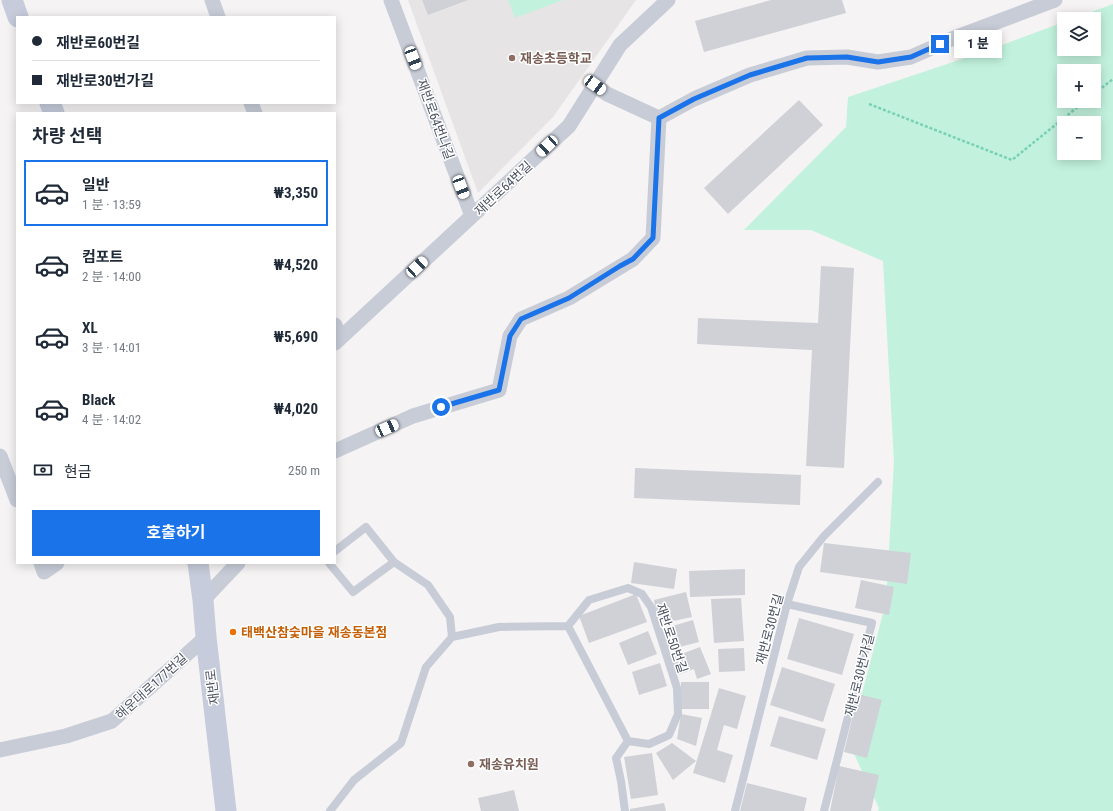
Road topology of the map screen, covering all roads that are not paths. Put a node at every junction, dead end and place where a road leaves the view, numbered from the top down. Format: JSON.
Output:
{"nodes":[{"id":1,"x":12,"y":0,"type":"edge"},
{"id":2,"x":212,"y":0,"type":"edge"},
{"id":3,"x":391,"y":0,"type":"edge"},
{"id":4,"x":668,"y":0,"type":"edge"},
{"id":5,"x":1055,"y":0,"type":"edge"},
{"id":6,"x":18,"y":16,"type":"edge"},
{"id":7,"x":218,"y":16,"type":"edge"},
{"id":8,"x":595,"y":85,"type":"junction"},
{"id":9,"x":659,"y":118,"type":"junction"},
{"id":10,"x":472,"y":216,"type":"junction"},
{"id":11,"x":337,"y":335,"type":"edge"},
{"id":12,"x":336,"y":451,"type":"edge"},
{"id":13,"x":0,"y":456,"type":"edge"},
{"id":14,"x":878,"y":482,"type":"dead end"},
{"id":15,"x":16,"y":497,"type":"edge"},
{"id":16,"x":336,"y":550,"type":"edge"},
{"id":17,"x":394,"y":562,"type":"junction"},
{"id":18,"x":41,"y":564,"type":"edge"},
{"id":19,"x":56,"y":564,"type":"edge"},
{"id":20,"x":198,"y":564,"type":"edge"},
{"id":21,"x":237,"y":564,"type":"edge"},
{"id":22,"x":330,"y":564,"type":"edge"},
{"id":23,"x":203,"y":600,"type":"junction"},
{"id":24,"x":787,"y":604,"type":"junction"},
{"id":25,"x":568,"y":626,"type":"junction"},
{"id":26,"x":206,"y":637,"type":"junction"},
{"id":27,"x":452,"y":637,"type":"junction"},
{"id":28,"x":628,"y":741,"type":"junction"},
{"id":29,"x":0,"y":750,"type":"edge"},
{"id":30,"x":226,"y":811,"type":"edge"},
{"id":31,"x":330,"y":811,"type":"edge"},
{"id":32,"x":625,"y":811,"type":"edge"},
{"id":33,"x":736,"y":811,"type":"edge"},
{"id":34,"x":824,"y":811,"type":"edge"}],
"edges":[{"from":1,"to":6,"type":"main road"},
{"from":2,"to":7,"type":"street"},
{"from":3,"to":10,"type":"street","name":"재반로64번나길"},
{"from":4,"to":8,"type":"street","name":"재반로64번길"},
{"from":5,"to":9,"type":"street"},
{"from":8,"to":9,"type":"street"},
{"from":8,"to":10,"type":"street","name":"재반로64번길"},
{"from":9,"to":12,"type":"street"},
{"from":10,"to":11,"type":"street","name":"재반로64번길"},
{"from":13,"to":15,"type":"street"},
{"from":14,"to":24,"type":"lane","name":"재반로30번길"},
{"from":16,"to":17,"type":"lane"},
{"from":17,"to":22,"type":"lane"},
{"from":17,"to":27,"type":"lane"},
{"from":18,"to":19,"type":"street"},
{"from":20,"to":23,"type":"main road","name":"재반로"},
{"from":21,"to":23,"type":"street"},
{"from":23,"to":26,"type":"main road","name":"재반로"},
{"from":24,"to":33,"type":"lane","name":"재반로30번길"},
{"from":24,"to":34,"type":"lane","name":"재반로30번가길"},
{"from":25,"to":27,"type":"lane"},
{"from":25,"to":28,"type":"lane"},
{"from":25,"to":28,"type":"lane","name":"재반로50번길"},
{"from":26,"to":29,"type":"street","name":"해운대로177번길"},
{"from":26,"to":30,"type":"main road","name":"재반로"},
{"from":27,"to":31,"type":"lane"},
{"from":28,"to":32,"type":"lane"}]}
